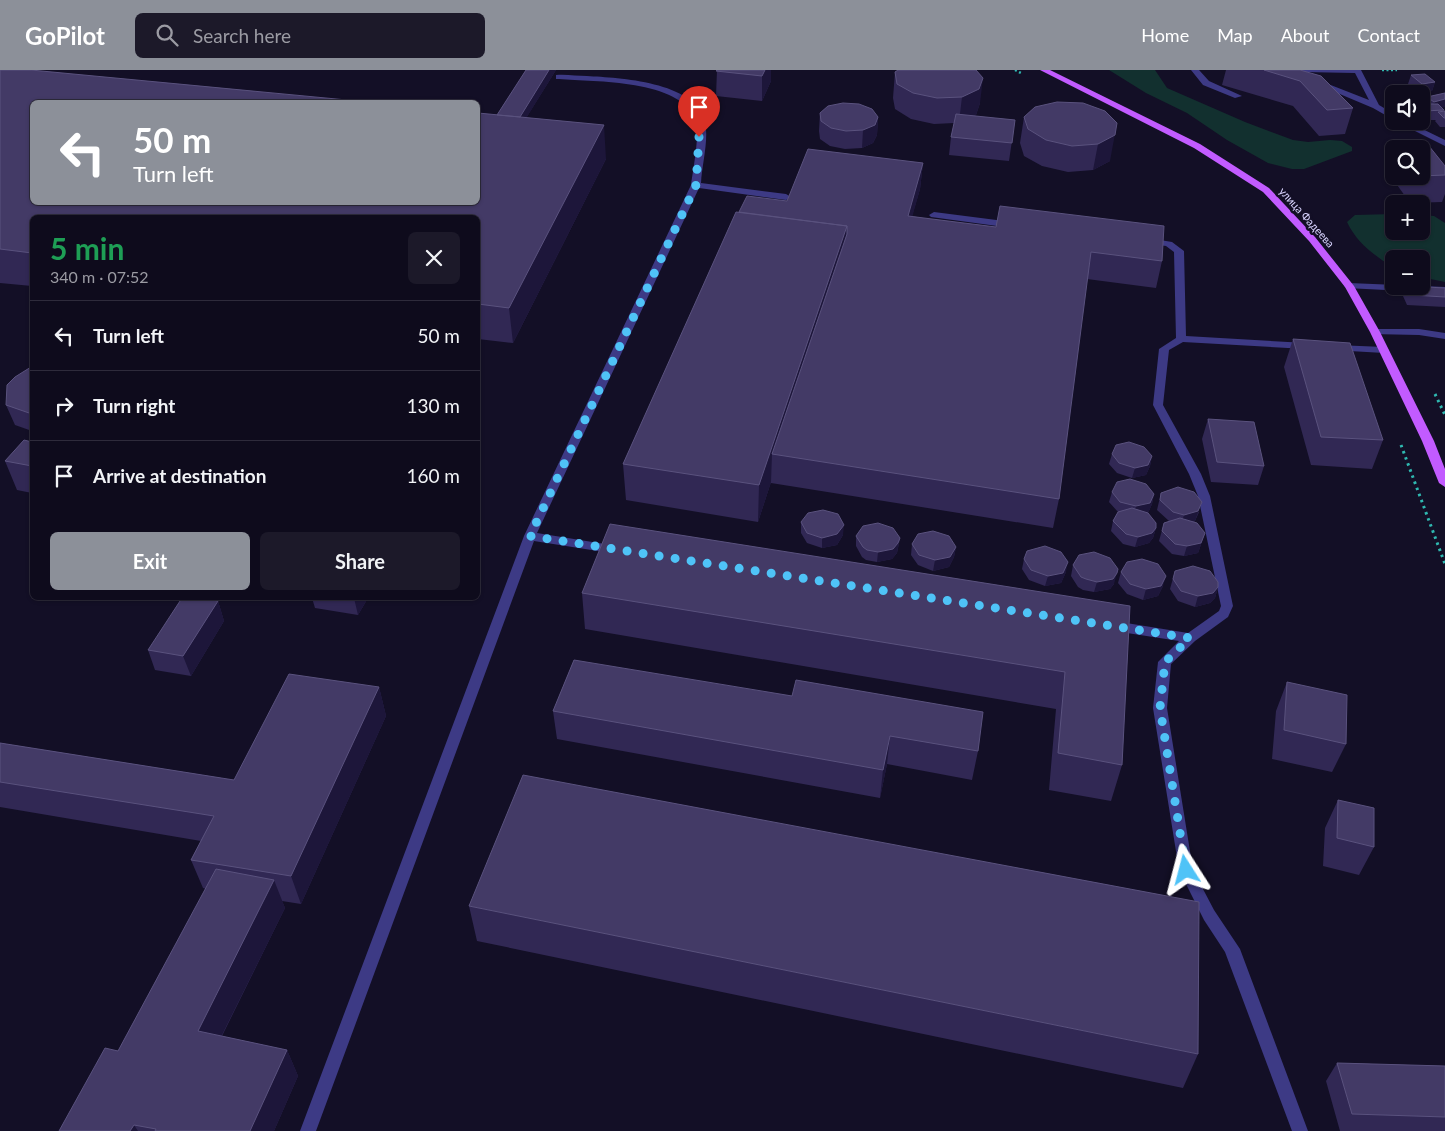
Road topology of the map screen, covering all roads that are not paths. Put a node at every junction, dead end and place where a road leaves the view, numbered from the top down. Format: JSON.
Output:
{"nodes":[{"id":1,"x":1044,"y":70,"type":"edge"},
{"id":2,"x":1195,"y":70,"type":"edge"},
{"id":3,"x":1357,"y":71,"type":"edge"},
{"id":4,"x":559,"y":77,"type":"dead end"},
{"id":5,"x":1302,"y":77,"type":"edge"},
{"id":6,"x":1238,"y":96,"type":"dead end"},
{"id":7,"x":1376,"y":106,"type":"junction"},
{"id":8,"x":1385,"y":112,"type":"edge"},
{"id":9,"x":1417,"y":130,"type":"edge"},
{"id":10,"x":1445,"y":144,"type":"edge"},
{"id":11,"x":696,"y":185,"type":"junction"},
{"id":12,"x":786,"y":197,"type":"edge"},
{"id":13,"x":934,"y":215,"type":"dead end"},
{"id":14,"x":1022,"y":226,"type":"edge"},
{"id":15,"x":1140,"y":240,"type":"edge"},
{"id":16,"x":1349,"y":286,"type":"junction"},
{"id":17,"x":1445,"y":290,"type":"edge"},
{"id":18,"x":1375,"y":332,"type":"junction"},
{"id":19,"x":1445,"y":336,"type":"edge"},
{"id":20,"x":1181,"y":339,"type":"junction"},
{"id":21,"x":1384,"y":350,"type":"junction"},
{"id":22,"x":1445,"y":483,"type":"edge"},
{"id":23,"x":530,"y":536,"type":"junction"},
{"id":24,"x":628,"y":552,"type":"edge"},
{"id":25,"x":1102,"y":624,"type":"edge"},
{"id":26,"x":1190,"y":638,"type":"junction"},
{"id":27,"x":308,"y":1131,"type":"edge"},
{"id":28,"x":1300,"y":1131,"type":"edge"}],
"edges":[{"from":1,"to":16,"type":"main road","name":"улица Фадеева"},
{"from":2,"to":6,"type":"lane"},
{"from":3,"to":5,"type":"lane"},
{"from":3,"to":7,"type":"lane"},
{"from":4,"to":11,"type":"lane"},
{"from":5,"to":7,"type":"lane"},
{"from":7,"to":8,"type":"lane"},
{"from":9,"to":10,"type":"lane"},
{"from":11,"to":12,"type":"lane"},
{"from":11,"to":23,"type":"lane"},
{"from":13,"to":14,"type":"lane"},
{"from":15,"to":20,"type":"lane"},
{"from":16,"to":17,"type":"lane"},
{"from":16,"to":18,"type":"main road","name":"улица Фадеева"},
{"from":18,"to":19,"type":"lane"},
{"from":18,"to":21,"type":"main road","name":"улица Фадеева"},
{"from":20,"to":21,"type":"lane"},
{"from":20,"to":26,"type":"lane"},
{"from":21,"to":22,"type":"main road","name":"улица Фадеева"},
{"from":23,"to":24,"type":"lane"},
{"from":23,"to":27,"type":"lane"},
{"from":25,"to":26,"type":"lane"},
{"from":26,"to":28,"type":"lane"}]}
